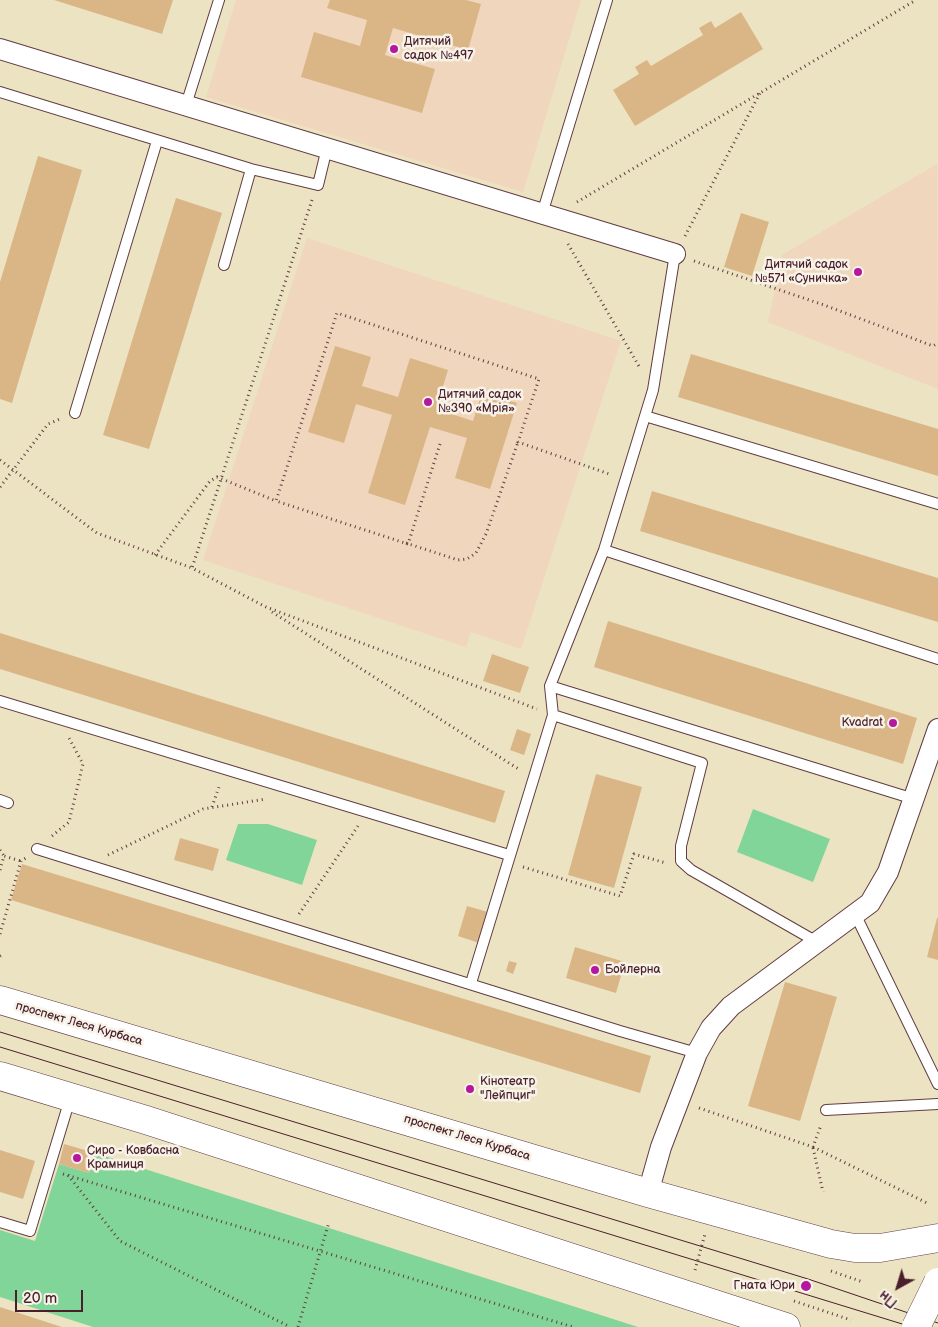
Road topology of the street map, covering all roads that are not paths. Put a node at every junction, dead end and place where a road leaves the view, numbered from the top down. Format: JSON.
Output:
{"nodes":[{"id":1,"x":219,"y":0,"type":"edge"},
{"id":2,"x":607,"y":0,"type":"edge"},
{"id":3,"x":1,"y":52,"type":"edge"},
{"id":4,"x":0,"y":92,"type":"edge"},
{"id":5,"x":186,"y":106,"type":"junction"},
{"id":6,"x":157,"y":141,"type":"junction"},
{"id":7,"x":327,"y":148,"type":"junction"},
{"id":8,"x":251,"y":169,"type":"junction"},
{"id":9,"x":547,"y":215,"type":"junction"},
{"id":10,"x":675,"y":254,"type":"joint"},
{"id":11,"x":224,"y":265,"type":"dead end"},
{"id":12,"x":75,"y":413,"type":"road end"},
{"id":13,"x":644,"y":416,"type":"junction"},
{"id":14,"x":938,"y":504,"type":"edge"},
{"id":15,"x":604,"y":550,"type":"junction"},
{"id":16,"x":938,"y":659,"type":"edge"},
{"id":17,"x":550,"y":686,"type":"junction"},
{"id":18,"x":0,"y":701,"type":"edge"},
{"id":19,"x":553,"y":715,"type":"junction"},
{"id":20,"x":938,"y":728,"type":"edge"},
{"id":21,"x":914,"y":799,"type":"junction"},
{"id":22,"x":37,"y":849,"type":"road end"},
{"id":23,"x":508,"y":859,"type":"junction"},
{"id":24,"x":856,"y":916,"type":"junction"},
{"id":25,"x":817,"y":942,"type":"junction"},
{"id":26,"x":472,"y":983,"type":"junction"},
{"id":27,"x":0,"y":1000,"type":"edge"},
{"id":28,"x":697,"y":1053,"type":"junction"},
{"id":29,"x":0,"y":1076,"type":"edge"},
{"id":30,"x":938,"y":1084,"type":"edge"},
{"id":31,"x":70,"y":1098,"type":"junction"},
{"id":32,"x":938,"y":1104,"type":"edge"},
{"id":33,"x":826,"y":1110,"type":"road end"},
{"id":34,"x":648,"y":1193,"type":"junction"},
{"id":35,"x":0,"y":1222,"type":"edge"},
{"id":36,"x":938,"y":1238,"type":"edge"},
{"id":37,"x":938,"y":1282,"type":"edge"},
{"id":38,"x":786,"y":1327,"type":"edge"},
{"id":39,"x":916,"y":1327,"type":"edge"}],
"edges":[{"from":1,"to":5,"type":"lane"},
{"from":2,"to":9,"type":"lane"},
{"from":3,"to":5,"type":"street"},
{"from":4,"to":6,"type":"lane"},
{"from":5,"to":7,"type":"street"},
{"from":6,"to":8,"type":"lane"},
{"from":6,"to":12,"type":"lane"},
{"from":7,"to":8,"type":"lane"},
{"from":7,"to":9,"type":"street"},
{"from":8,"to":11,"type":"lane"},
{"from":9,"to":10,"type":"street"},
{"from":10,"to":13,"type":"lane"},
{"from":13,"to":14,"type":"lane"},
{"from":13,"to":15,"type":"lane"},
{"from":15,"to":16,"type":"lane"},
{"from":15,"to":17,"type":"lane"},
{"from":17,"to":19,"type":"lane"},
{"from":17,"to":21,"type":"lane"},
{"from":18,"to":23,"type":"lane"},
{"from":19,"to":23,"type":"lane"},
{"from":19,"to":25,"type":"lane"},
{"from":20,"to":21,"type":"street"},
{"from":21,"to":24,"type":"street"},
{"from":22,"to":26,"type":"lane"},
{"from":23,"to":26,"type":"lane"},
{"from":24,"to":25,"type":"street"},
{"from":24,"to":30,"type":"lane"},
{"from":25,"to":28,"type":"street"},
{"from":26,"to":28,"type":"lane"},
{"from":27,"to":34,"type":"main road","name":"проспект Леся Курбаса"},
{"from":28,"to":34,"type":"street"},
{"from":29,"to":31,"type":"main road"},
{"from":31,"to":35,"type":"lane"},
{"from":31,"to":38,"type":"main road"},
{"from":32,"to":33,"type":"lane"},
{"from":34,"to":36,"type":"main road","name":"проспект Леся Курбаса"},
{"from":37,"to":39,"type":"main road","bridge":true}]}
